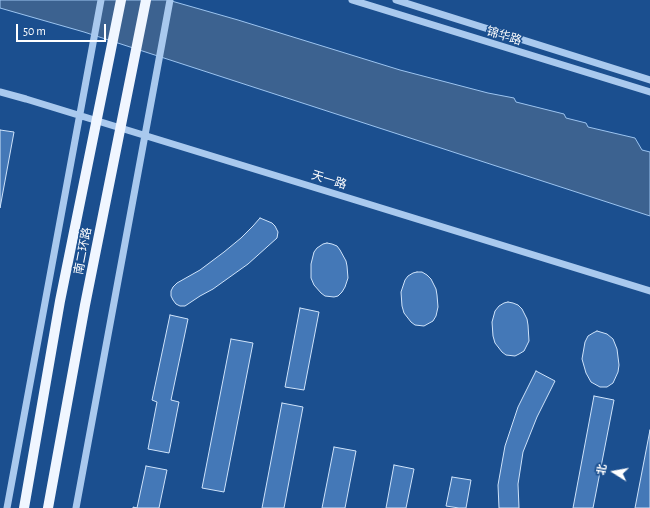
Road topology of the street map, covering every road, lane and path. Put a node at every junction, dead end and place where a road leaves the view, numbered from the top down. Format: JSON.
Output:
{"nodes":[{"id":1,"x":101,"y":0,"type":"edge"},
{"id":2,"x":121,"y":0,"type":"edge"},
{"id":3,"x":146,"y":0,"type":"edge"},
{"id":4,"x":170,"y":0,"type":"edge"},
{"id":5,"x":352,"y":0,"type":"edge"},
{"id":6,"x":396,"y":0,"type":"edge"},
{"id":7,"x":650,"y":80,"type":"edge"},
{"id":8,"x":0,"y":92,"type":"edge"},
{"id":9,"x":650,"y":92,"type":"edge"},
{"id":10,"x":80,"y":116,"type":"junction"},
{"id":11,"x":97,"y":121,"type":"junction"},
{"id":12,"x":121,"y":128,"type":"junction"},
{"id":13,"x":144,"y":136,"type":"junction"},
{"id":14,"x":650,"y":291,"type":"edge"},
{"id":15,"x":7,"y":508,"type":"edge"},
{"id":16,"x":24,"y":508,"type":"edge"},
{"id":17,"x":48,"y":508,"type":"edge"},
{"id":18,"x":76,"y":508,"type":"edge"}],
"edges":[{"from":1,"to":10,"type":"street"},
{"from":2,"to":11,"type":"main road","name":"南二环路"},
{"from":3,"to":12,"type":"main road","name":"南二环路"},
{"from":4,"to":13,"type":"street"},
{"from":5,"to":9,"type":"street","name":"锦华路"},
{"from":6,"to":7,"type":"street","name":"锦华路"},
{"from":8,"to":10,"type":"street","name":"天一路"},
{"from":10,"to":11,"type":"street","name":"天一路"},
{"from":10,"to":15,"type":"street"},
{"from":11,"to":12,"type":"street","name":"天一路"},
{"from":11,"to":16,"type":"main road","name":"南二环路"},
{"from":12,"to":13,"type":"street","name":"天一路"},
{"from":12,"to":17,"type":"main road","name":"南二环路"},
{"from":13,"to":14,"type":"street","name":"天一路"},
{"from":13,"to":18,"type":"street"}]}
